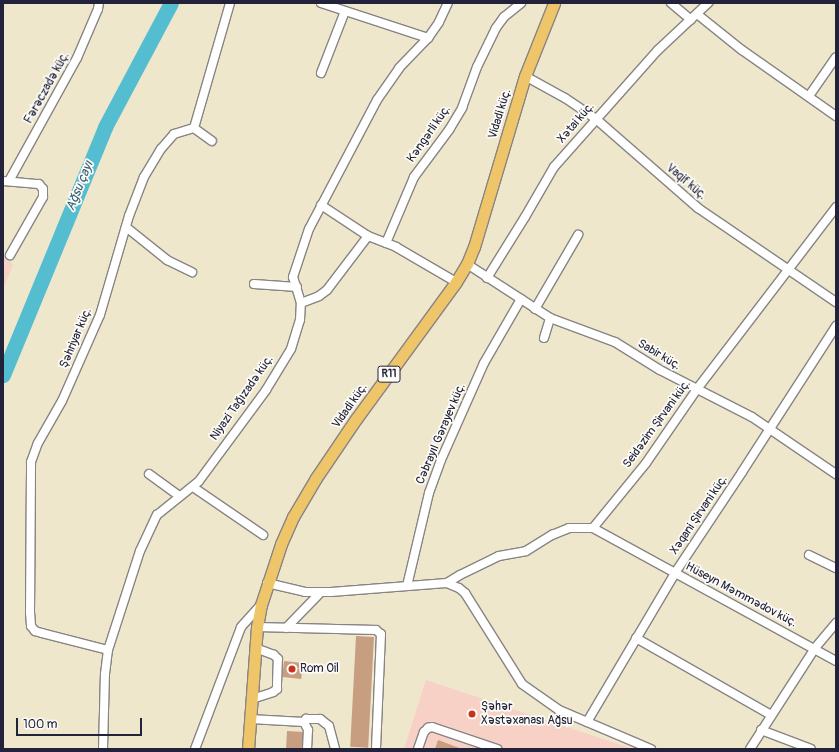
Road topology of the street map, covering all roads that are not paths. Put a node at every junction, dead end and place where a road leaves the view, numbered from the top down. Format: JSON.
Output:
{"nodes":[{"id":1,"x":99,"y":3,"type":"edge"},
{"id":2,"x":230,"y":3,"type":"edge"},
{"id":3,"x":321,"y":3,"type":"edge"},
{"id":4,"x":448,"y":3,"type":"edge"},
{"id":5,"x":521,"y":3,"type":"edge"},
{"id":6,"x":554,"y":3,"type":"edge"},
{"id":7,"x":671,"y":3,"type":"edge"},
{"id":8,"x":708,"y":3,"type":"edge"},
{"id":9,"x":345,"y":11,"type":"junction"},
{"id":10,"x":694,"y":17,"type":"junction"},
{"id":11,"x":428,"y":38,"type":"junction"},
{"id":12,"x":836,"y":57,"type":"edge"},
{"id":13,"x":321,"y":73,"type":"dead end"},
{"id":14,"x":525,"y":76,"type":"junction"},
{"id":15,"x":809,"y":96,"type":"junction"},
{"id":16,"x":836,"y":116,"type":"edge"},
{"id":17,"x":596,"y":119,"type":"junction"},
{"id":18,"x":194,"y":128,"type":"junction"},
{"id":19,"x":212,"y":141,"type":"dead end"},
{"id":20,"x":6,"y":181,"type":"edge"},
{"id":21,"x":321,"y":205,"type":"junction"},
{"id":22,"x":836,"y":207,"type":"edge"},
{"id":23,"x":126,"y":227,"type":"junction"},
{"id":24,"x":578,"y":235,"type":"dead end"},
{"id":25,"x":368,"y":236,"type":"junction"},
{"id":26,"x":386,"y":243,"type":"junction"},
{"id":27,"x":10,"y":256,"type":"dead end"},
{"id":28,"x":467,"y":264,"type":"junction"},
{"id":29,"x":787,"y":269,"type":"junction"},
{"id":30,"x":192,"y":272,"type":"dead end"},
{"id":31,"x":487,"y":278,"type":"junction"},
{"id":32,"x":456,"y":282,"type":"junction"},
{"id":33,"x":254,"y":284,"type":"dead end"},
{"id":34,"x":297,"y":287,"type":"junction"},
{"id":35,"x":521,"y":299,"type":"junction"},
{"id":36,"x":836,"y":302,"type":"edge"},
{"id":37,"x":302,"y":303,"type":"junction"},
{"id":38,"x":535,"y":309,"type":"junction"},
{"id":39,"x":550,"y":318,"type":"junction"},
{"id":40,"x":836,"y":326,"type":"edge"},
{"id":41,"x":544,"y":338,"type":"dead end"},
{"id":42,"x":697,"y":389,"type":"junction"},
{"id":43,"x":770,"y":428,"type":"junction"},
{"id":44,"x":149,"y":474,"type":"dead end"},
{"id":45,"x":836,"y":474,"type":"edge"},
{"id":46,"x":193,"y":487,"type":"junction"},
{"id":47,"x":179,"y":496,"type":"junction"},
{"id":48,"x":593,"y":528,"type":"junction"},
{"id":49,"x":263,"y":535,"type":"dead end"},
{"id":50,"x":809,"y":555,"type":"dead end"},
{"id":51,"x":836,"y":568,"type":"edge"},
{"id":52,"x":675,"y":573,"type":"junction"},
{"id":53,"x":266,"y":583,"type":"junction"},
{"id":54,"x":447,"y":583,"type":"junction"},
{"id":55,"x":407,"y":586,"type":"junction"},
{"id":56,"x":321,"y":592,"type":"junction"},
{"id":57,"x":261,"y":605,"type":"junction"},
{"id":58,"x":836,"y":623,"type":"edge"},
{"id":59,"x":257,"y":627,"type":"junction"},
{"id":60,"x":286,"y":628,"type":"junction"},
{"id":61,"x":636,"y":638,"type":"junction"},
{"id":62,"x":256,"y":648,"type":"junction"},
{"id":63,"x":815,"y":648,"type":"junction"},
{"id":64,"x":108,"y":650,"type":"junction"},
{"id":65,"x":836,"y":661,"type":"edge"},
{"id":66,"x":252,"y":699,"type":"junction"},
{"id":67,"x":771,"y":715,"type":"junction"},
{"id":68,"x":250,"y":719,"type":"junction"},
{"id":69,"x":304,"y":722,"type":"junction"},
{"id":70,"x":587,"y":722,"type":"junction"},
{"id":71,"x":761,"y":730,"type":"junction"},
{"id":72,"x":640,"y":747,"type":"edge"},
{"id":73,"x":103,"y":749,"type":"edge"},
{"id":74,"x":195,"y":749,"type":"edge"},
{"id":75,"x":248,"y":749,"type":"edge"},
{"id":76,"x":307,"y":749,"type":"edge"},
{"id":77,"x":335,"y":749,"type":"edge"},
{"id":78,"x":376,"y":749,"type":"edge"},
{"id":79,"x":418,"y":749,"type":"edge"},
{"id":80,"x":497,"y":749,"type":"edge"},
{"id":81,"x":651,"y":749,"type":"edge"},
{"id":82,"x":750,"y":749,"type":"edge"},
{"id":83,"x":811,"y":749,"type":"edge"}],
"edges":[{"from":1,"to":20,"type":"street","name":"Fərəczadə küç."},
{"from":2,"to":18,"type":"street"},
{"from":3,"to":9,"type":"street"},
{"from":4,"to":11,"type":"street","name":"Niyazi Tağızadə küç."},
{"from":5,"to":26,"type":"street","name":"Kəngərli küç."},
{"from":6,"to":14,"type":"main road","name":"Vidadi küç.","number":"R11"},
{"from":7,"to":10,"type":"street"},
{"from":8,"to":10,"type":"street","name":"Xətai küç."},
{"from":9,"to":11,"type":"street"},
{"from":9,"to":13,"type":"street"},
{"from":10,"to":15,"type":"street"},
{"from":10,"to":17,"type":"street","name":"Xətai küç."},
{"from":11,"to":21,"type":"street","name":"Niyazi Tağızadə küç."},
{"from":12,"to":15,"type":"street"},
{"from":14,"to":17,"type":"street","name":"Vaqif küç."},
{"from":14,"to":28,"type":"main road","name":"Vidadi küç.","number":"R11"},
{"from":15,"to":16,"type":"street"},
{"from":17,"to":29,"type":"street","name":"Vaqif küç."},
{"from":17,"to":31,"type":"street","name":"Xətai küç."},
{"from":18,"to":19,"type":"street"},
{"from":18,"to":23,"type":"street","name":"Şəhriyar küç."},
{"from":20,"to":27,"type":"street"},
{"from":21,"to":25,"type":"street"},
{"from":21,"to":34,"type":"street","name":"Niyazi Tağızadə küç."},
{"from":22,"to":29,"type":"street","name":"Seidəzim Şirvani küç."},
{"from":23,"to":30,"type":"street"},
{"from":23,"to":64,"type":"street","name":"Şəhriyar küç."},
{"from":24,"to":38,"type":"street"},
{"from":25,"to":26,"type":"street"},
{"from":25,"to":37,"type":"street"},
{"from":26,"to":32,"type":"street"},
{"from":28,"to":31,"type":"street","name":"Sabir küç."},
{"from":28,"to":32,"type":"main road","name":"Vidadi küç.","number":"R11"},
{"from":29,"to":36,"type":"street","name":"Vaqif küç."},
{"from":29,"to":42,"type":"street","name":"Seidəzim Şirvani küç."},
{"from":31,"to":35,"type":"street","name":"Sabir küç."},
{"from":32,"to":53,"type":"main road","name":"Vidadi küç.","number":"R11"},
{"from":33,"to":34,"type":"street"},
{"from":34,"to":37,"type":"street","name":"Niyazi Tağızadə küç."},
{"from":35,"to":38,"type":"street","name":"Sabir küç."},
{"from":35,"to":55,"type":"street","name":"Cəbrayıl Gərayev küç."},
{"from":37,"to":46,"type":"street","name":"Niyazi Tağızadə küç."},
{"from":38,"to":39,"type":"street","name":"Sabir küç."},
{"from":39,"to":41,"type":"street"},
{"from":39,"to":42,"type":"street","name":"Sabir küç."},
{"from":40,"to":43,"type":"street","name":"Xəqani Şirvani küç."},
{"from":42,"to":43,"type":"street","name":"Sabir küç."},
{"from":42,"to":48,"type":"street","name":"Seidəzim Şirvani küç."},
{"from":43,"to":45,"type":"street","name":"Sabir küç."},
{"from":43,"to":52,"type":"street","name":"Xəqani Şirvani küç."},
{"from":44,"to":47,"type":"street"},
{"from":46,"to":47,"type":"street","name":"Niyazi Tağızadə küç."},
{"from":46,"to":49,"type":"street"},
{"from":47,"to":64,"type":"street","name":"Niyazi Tağızadə küç."},
{"from":48,"to":52,"type":"street","name":"Hüseyn Məmmədov küç."},
{"from":48,"to":54,"type":"street"},
{"from":50,"to":51,"type":"street"},
{"from":52,"to":61,"type":"street","name":"Xəqani Şirvani küç."},
{"from":52,"to":63,"type":"street","name":"Hüseyn Məmmədov küç."},
{"from":53,"to":56,"type":"street"},
{"from":53,"to":57,"type":"main road","name":"Vidadi küç.","number":"R11"},
{"from":54,"to":55,"type":"street"},
{"from":54,"to":70,"type":"street"},
{"from":55,"to":56,"type":"street"},
{"from":56,"to":60,"type":"street"},
{"from":57,"to":59,"type":"main road","name":"Vidadi küç.","number":"R11"},
{"from":57,"to":74,"type":"street"},
{"from":58,"to":63,"type":"street"},
{"from":59,"to":60,"type":"street"},
{"from":59,"to":62,"type":"main road","name":"Vidadi küç.","number":"R11"},
{"from":60,"to":78,"type":"street"},
{"from":61,"to":67,"type":"street"},
{"from":61,"to":70,"type":"street","name":"Xəqani Şirvani küç."},
{"from":62,"to":66,"type":"main road","name":"Vidadi küç.","number":"R11"},
{"from":62,"to":66,"type":"street"},
{"from":63,"to":65,"type":"street","name":"Hüseyn Məmmədov küç."},
{"from":63,"to":67,"type":"street"},
{"from":64,"to":73,"type":"street","name":"Niyazi Tağızadə küç."},
{"from":66,"to":68,"type":"main road","name":"Vidadi küç.","number":"R11"},
{"from":67,"to":71,"type":"street"},
{"from":68,"to":69,"type":"street"},
{"from":68,"to":75,"type":"main road","name":"Vidadi küç.","number":"R11"},
{"from":69,"to":76,"type":"street"},
{"from":69,"to":77,"type":"street"},
{"from":70,"to":72,"type":"street"},
{"from":71,"to":82,"type":"street"},
{"from":71,"to":83,"type":"street"},
{"from":72,"to":81,"type":"street"},
{"from":79,"to":80,"type":"street"}]}
